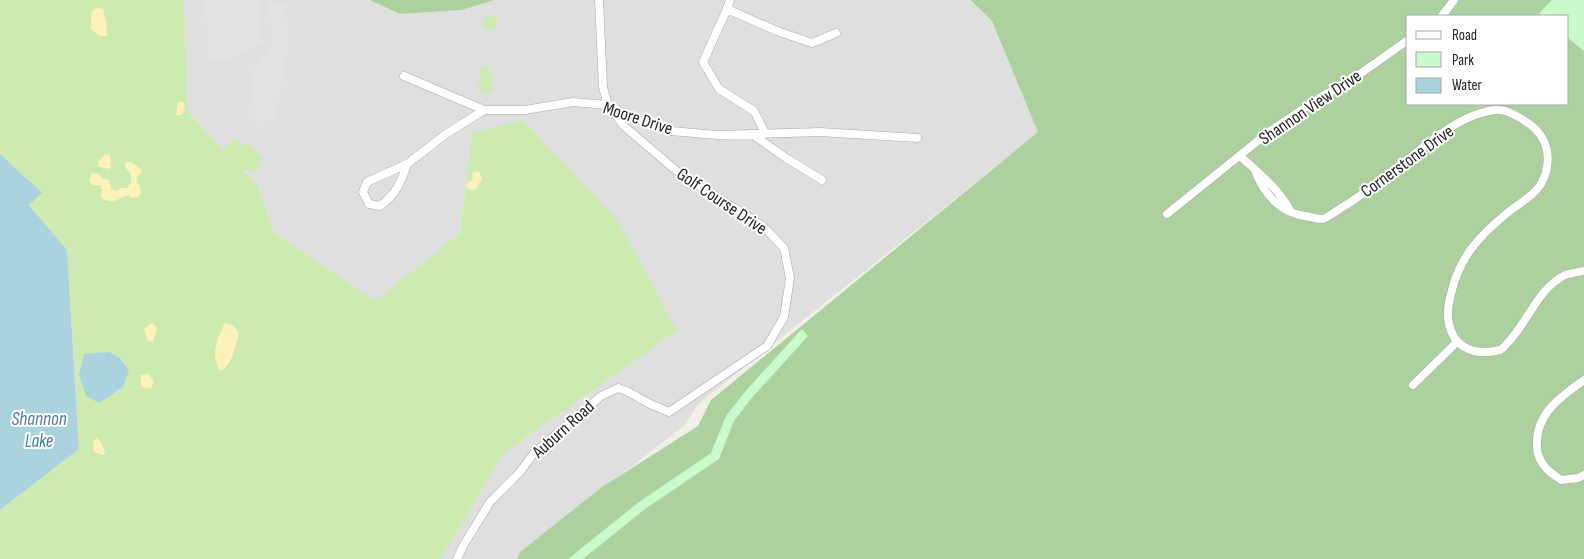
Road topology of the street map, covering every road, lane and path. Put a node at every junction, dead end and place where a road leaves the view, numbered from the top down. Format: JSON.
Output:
{"nodes":[{"id":1,"x":599,"y":0,"type":"edge"},
{"id":2,"x":730,"y":0,"type":"edge"},
{"id":3,"x":1454,"y":0,"type":"edge"},
{"id":4,"x":728,"y":10,"type":"junction"},
{"id":5,"x":1443,"y":15,"type":"edge"},
{"id":6,"x":836,"y":33,"type":"dead end"},
{"id":7,"x":1406,"y":41,"type":"edge"},
{"id":8,"x":404,"y":76,"type":"dead end"},
{"id":9,"x":608,"y":105,"type":"junction"},
{"id":10,"x":484,"y":110,"type":"junction"},
{"id":11,"x":765,"y":133,"type":"junction"},
{"id":12,"x":752,"y":134,"type":"junction"},
{"id":13,"x":917,"y":138,"type":"dead end"},
{"id":14,"x":1240,"y":156,"type":"junction"},
{"id":15,"x":407,"y":164,"type":"junction"},
{"id":16,"x":822,"y":180,"type":"dead end"},
{"id":17,"x":1167,"y":214,"type":"dead end"},
{"id":18,"x":1584,"y":271,"type":"edge"},
{"id":19,"x":1457,"y":342,"type":"junction"},
{"id":20,"x":1584,"y":380,"type":"edge"},
{"id":21,"x":1413,"y":385,"type":"dead end"},
{"id":22,"x":705,"y":388,"type":"joint"},
{"id":23,"x":1584,"y":475,"type":"edge"},
{"id":24,"x":457,"y":559,"type":"edge"}],
"edges":[{"from":1,"to":9,"type":"street","name":"Golf Course Drive"},
{"from":2,"to":4,"type":"street"},
{"from":3,"to":5,"type":"street"},
{"from":4,"to":6,"type":"street"},
{"from":4,"to":11,"type":"street"},
{"from":7,"to":14,"type":"street","name":"Shannon View Drive"},
{"from":8,"to":10,"type":"street"},
{"from":9,"to":10,"type":"street","name":"Moore Drive"},
{"from":9,"to":12,"type":"street","name":"Moore Drive"},
{"from":9,"to":22,"type":"street","name":"Golf Course Drive"},
{"from":10,"to":15,"type":"street"},
{"from":11,"to":12,"type":"street","name":"Moore Drive"},
{"from":11,"to":13,"type":"street","name":"Moore Drive"},
{"from":12,"to":16,"type":"street"},
{"from":14,"to":17,"type":"street","name":"Shannon View Drive"},
{"from":14,"to":19,"type":"street","name":"Cornerstone Drive"},
{"from":15,"to":15,"type":"street"},
{"from":18,"to":19,"type":"street"},
{"from":19,"to":21,"type":"street"},
{"from":20,"to":23,"type":"street"},
{"from":22,"to":24,"type":"street","name":"Auburn Road"}]}
